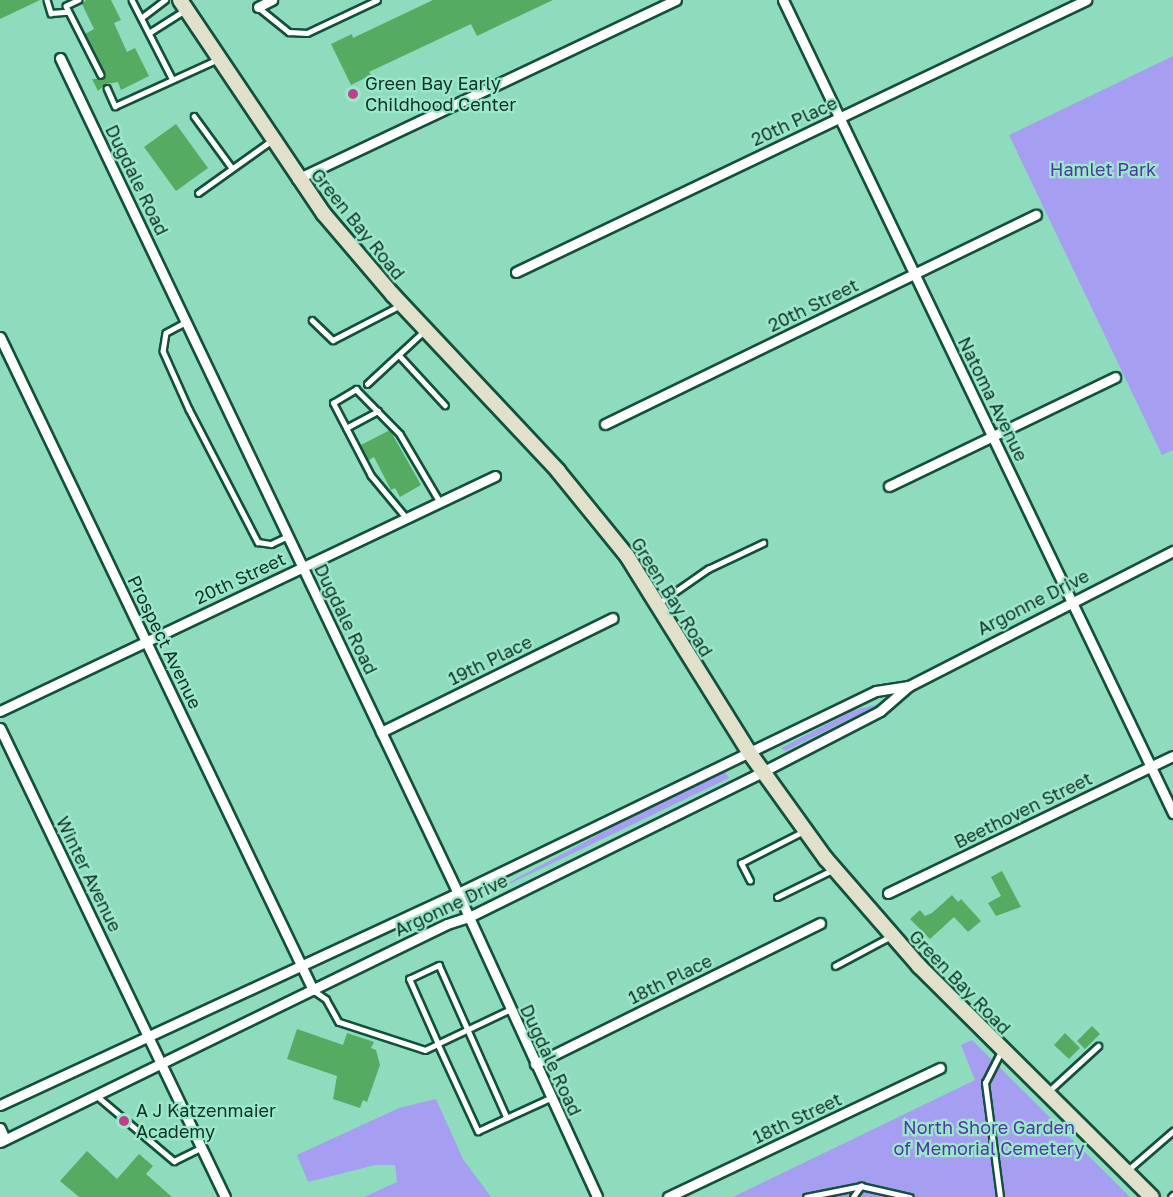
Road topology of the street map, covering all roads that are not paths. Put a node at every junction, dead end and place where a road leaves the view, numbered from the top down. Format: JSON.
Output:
{"nodes":[{"id":1,"x":47,"y":0,"type":"edge"},
{"id":2,"x":79,"y":0,"type":"edge"},
{"id":3,"x":132,"y":0,"type":"edge"},
{"id":4,"x":165,"y":0,"type":"edge"},
{"id":5,"x":272,"y":0,"type":"edge"},
{"id":6,"x":377,"y":0,"type":"edge"},
{"id":7,"x":676,"y":0,"type":"edge"},
{"id":8,"x":783,"y":0,"type":"edge"},
{"id":9,"x":1086,"y":0,"type":"edge"},
{"id":10,"x":183,"y":5,"type":"edge"},
{"id":11,"x":258,"y":7,"type":"joint"},
{"id":12,"x":68,"y":12,"type":"junction"},
{"id":13,"x":141,"y":18,"type":"junction"},
{"id":14,"x":149,"y":33,"type":"junction"},
{"id":15,"x":60,"y":58,"type":"dead end"},
{"id":16,"x":218,"y":59,"type":"junction"},
{"id":17,"x":101,"y":75,"type":"dead end"},
{"id":18,"x":172,"y":78,"type":"junction"},
{"id":19,"x":107,"y":88,"type":"dead end"},
{"id":20,"x":194,"y":116,"type":"dead end"},
{"id":21,"x":839,"y":118,"type":"junction"},
{"id":22,"x":271,"y":141,"type":"junction"},
{"id":23,"x":232,"y":168,"type":"junction"},
{"id":24,"x":297,"y":179,"type":"junction"},
{"id":25,"x":198,"y":193,"type":"dead end"},
{"id":26,"x":1036,"y":215,"type":"dead end"},
{"id":27,"x":516,"y":272,"type":"dead end"},
{"id":28,"x":914,"y":274,"type":"junction"},
{"id":29,"x":402,"y":304,"type":"junction"},
{"id":30,"x":312,"y":320,"type":"dead end"},
{"id":31,"x":185,"y":322,"type":"junction"},
{"id":32,"x":425,"y":330,"type":"junction"},
{"id":33,"x":0,"y":337,"type":"edge"},
{"id":34,"x":399,"y":355,"type":"junction"},
{"id":35,"x":1115,"y":377,"type":"dead end"},
{"id":36,"x":368,"y":384,"type":"dead end"},
{"id":37,"x":445,"y":405,"type":"dead end"},
{"id":38,"x":378,"y":411,"type":"junction"},
{"id":39,"x":605,"y":424,"type":"dead end"},
{"id":40,"x":346,"y":428,"type":"junction"},
{"id":41,"x":992,"y":436,"type":"junction"},
{"id":42,"x":495,"y":476,"type":"dead end"},
{"id":43,"x":889,"y":486,"type":"dead end"},
{"id":44,"x":440,"y":502,"type":"junction"},
{"id":45,"x":406,"y":518,"type":"junction"},
{"id":46,"x":288,"y":536,"type":"junction"},
{"id":47,"x":763,"y":543,"type":"dead end"},
{"id":48,"x":1173,"y":551,"type":"edge"},
{"id":49,"x":303,"y":567,"type":"junction"},
{"id":50,"x":1071,"y":600,"type":"junction"},
{"id":51,"x":657,"y":605,"type":"junction"},
{"id":52,"x":613,"y":618,"type":"dead end"},
{"id":53,"x":146,"y":641,"type":"junction"},
{"id":54,"x":909,"y":686,"type":"junction"},
{"id":55,"x":0,"y":711,"type":"edge"},
{"id":56,"x":0,"y":728,"type":"edge"},
{"id":57,"x":381,"y":732,"type":"junction"},
{"id":58,"x":749,"y":752,"type":"junction"},
{"id":59,"x":1173,"y":756,"type":"edge"},
{"id":60,"x":1151,"y":766,"type":"junction"},
{"id":61,"x":762,"y":772,"type":"junction"},
{"id":62,"x":1173,"y":813,"type":"edge"},
{"id":63,"x":804,"y":831,"type":"junction"},
{"id":64,"x":834,"y":869,"type":"junction"},
{"id":65,"x":750,"y":881,"type":"dead end"},
{"id":66,"x":458,"y":892,"type":"junction"},
{"id":67,"x":888,"y":893,"type":"dead end"},
{"id":68,"x":777,"y":897,"type":"dead end"},
{"id":69,"x":469,"y":917,"type":"junction"},
{"id":70,"x":820,"y":923,"type":"dead end"},
{"id":71,"x":891,"y":936,"type":"junction"},
{"id":72,"x":300,"y":963,"type":"junction"},
{"id":73,"x":835,"y":966,"type":"dead end"},
{"id":74,"x":313,"y":990,"type":"junction"},
{"id":75,"x":510,"y":1010,"type":"junction"},
{"id":76,"x":467,"y":1030,"type":"junction"},
{"id":77,"x":148,"y":1035,"type":"junction"},
{"id":78,"x":438,"y":1044,"type":"junction"},
{"id":79,"x":1098,"y":1046,"type":"dead end"},
{"id":80,"x":1001,"y":1051,"type":"junction"},
{"id":81,"x":535,"y":1064,"type":"junction"},
{"id":82,"x":162,"y":1065,"type":"junction"},
{"id":83,"x":940,"y":1068,"type":"dead end"},
{"id":84,"x":1046,"y":1093,"type":"junction"},
{"id":85,"x":97,"y":1096,"type":"junction"},
{"id":86,"x":550,"y":1098,"type":"junction"},
{"id":87,"x":0,"y":1105,"type":"edge"},
{"id":88,"x":507,"y":1118,"type":"junction"},
{"id":89,"x":0,"y":1128,"type":"edge"},
{"id":90,"x":1173,"y":1131,"type":"edge"},
{"id":91,"x":3,"y":1141,"type":"edge"},
{"id":92,"x":202,"y":1147,"type":"junction"},
{"id":93,"x":1126,"y":1172,"type":"junction"},
{"id":94,"x":861,"y":1186,"type":"junction"},
{"id":95,"x":225,"y":1197,"type":"edge"},
{"id":96,"x":597,"y":1197,"type":"edge"},
{"id":97,"x":668,"y":1197,"type":"edge"},
{"id":98,"x":806,"y":1197,"type":"edge"},
{"id":99,"x":853,"y":1197,"type":"edge"},
{"id":100,"x":910,"y":1197,"type":"edge"},
{"id":101,"x":1000,"y":1197,"type":"edge"},
{"id":102,"x":1152,"y":1197,"type":"edge"}],
"edges":[{"from":1,"to":12,"type":"lane"},
{"from":2,"to":12,"type":"lane"},
{"from":3,"to":13,"type":"lane"},
{"from":4,"to":13,"type":"lane"},
{"from":5,"to":11,"type":"street"},
{"from":6,"to":11,"type":"lane"},
{"from":7,"to":24,"type":"street"},
{"from":8,"to":21,"type":"street","name":"Natoma Avenue"},
{"from":9,"to":21,"type":"street","name":"20th Place"},
{"from":10,"to":14,"type":"lane"},
{"from":10,"to":16,"type":"main road","name":"Green Bay Road"},
{"from":12,"to":17,"type":"lane"},
{"from":13,"to":14,"type":"lane"},
{"from":14,"to":18,"type":"lane"},
{"from":15,"to":31,"type":"street","name":"Dugdale Road"},
{"from":16,"to":18,"type":"lane"},
{"from":16,"to":22,"type":"main road","name":"Green Bay Road"},
{"from":18,"to":19,"type":"lane"},
{"from":20,"to":23,"type":"lane"},
{"from":21,"to":27,"type":"street","name":"20th Place"},
{"from":21,"to":28,"type":"street","name":"Natoma Avenue"},
{"from":22,"to":23,"type":"lane"},
{"from":22,"to":24,"type":"main road","name":"Green Bay Road"},
{"from":23,"to":25,"type":"lane"},
{"from":24,"to":29,"type":"main road","name":"Green Bay Road"},
{"from":26,"to":28,"type":"street","name":"20th Street"},
{"from":28,"to":39,"type":"street","name":"20th Street"},
{"from":28,"to":41,"type":"street","name":"Natoma Avenue"},
{"from":29,"to":30,"type":"lane"},
{"from":29,"to":32,"type":"main road","name":"Green Bay Road"},
{"from":31,"to":46,"type":"street","name":"Dugdale Road"},
{"from":31,"to":46,"type":"lane"},
{"from":32,"to":34,"type":"lane"},
{"from":32,"to":51,"type":"main road","name":"Green Bay Road"},
{"from":33,"to":53,"type":"street","name":"Prospect Avenue"},
{"from":34,"to":36,"type":"lane"},
{"from":34,"to":37,"type":"lane"},
{"from":35,"to":41,"type":"street"},
{"from":38,"to":40,"type":"lane"},
{"from":38,"to":40,"type":"lane"},
{"from":38,"to":44,"type":"lane"},
{"from":40,"to":45,"type":"lane"},
{"from":41,"to":43,"type":"street"},
{"from":41,"to":50,"type":"street","name":"Natoma Avenue"},
{"from":42,"to":44,"type":"street","name":"20th Street"},
{"from":44,"to":45,"type":"street","name":"20th Street"},
{"from":45,"to":49,"type":"street","name":"20th Street"},
{"from":46,"to":49,"type":"street","name":"Dugdale Road"},
{"from":47,"to":51,"type":"lane"},
{"from":48,"to":50,"type":"street","name":"Argonne Drive"},
{"from":49,"to":53,"type":"street","name":"20th Street"},
{"from":49,"to":57,"type":"street","name":"Dugdale Road"},
{"from":50,"to":54,"type":"street","name":"Argonne Drive"},
{"from":50,"to":60,"type":"street","name":"Natoma Avenue"},
{"from":51,"to":58,"type":"main road","name":"Green Bay Road"},
{"from":52,"to":57,"type":"street","name":"19th Place"},
{"from":53,"to":55,"type":"street","name":"20th Street"},
{"from":53,"to":72,"type":"street","name":"Prospect Avenue"},
{"from":54,"to":58,"type":"street","name":"Argonne Drive"},
{"from":54,"to":61,"type":"street","name":"Argonne Drive"},
{"from":56,"to":77,"type":"street","name":"Winter Avenue"},
{"from":57,"to":66,"type":"street","name":"Dugdale Road"},
{"from":58,"to":61,"type":"main road","name":"Green Bay Road"},
{"from":58,"to":66,"type":"street","name":"Argonne Drive"},
{"from":59,"to":60,"type":"street","name":"Beethoven Street"},
{"from":60,"to":62,"type":"street","name":"Natoma Avenue"},
{"from":60,"to":67,"type":"street","name":"Beethoven Street"},
{"from":61,"to":63,"type":"main road","name":"Green Bay Road"},
{"from":61,"to":69,"type":"street","name":"Argonne Drive"},
{"from":63,"to":64,"type":"main road","name":"Green Bay Road"},
{"from":63,"to":65,"type":"lane"},
{"from":64,"to":68,"type":"lane"},
{"from":64,"to":71,"type":"main road","name":"Green Bay Road"},
{"from":66,"to":69,"type":"street","name":"Dugdale Road"},
{"from":66,"to":72,"type":"street","name":"Argonne Drive"},
{"from":69,"to":74,"type":"street","name":"Argonne Drive"},
{"from":69,"to":75,"type":"street","name":"Dugdale Road"},
{"from":70,"to":81,"type":"street","name":"18th Place"},
{"from":71,"to":73,"type":"lane"},
{"from":71,"to":80,"type":"main road","name":"Green Bay Road"},
{"from":72,"to":74,"type":"street","name":"Prospect Avenue"},
{"from":72,"to":77,"type":"street","name":"Argonne Drive"},
{"from":74,"to":78,"type":"lane"},
{"from":74,"to":82,"type":"street","name":"Argonne Drive"},
{"from":75,"to":76,"type":"lane"},
{"from":75,"to":81,"type":"street","name":"Dugdale Road"},
{"from":76,"to":78,"type":"lane"},
{"from":76,"to":78,"type":"lane"},
{"from":76,"to":88,"type":"lane"},
{"from":77,"to":82,"type":"street","name":"Winter Avenue"},
{"from":77,"to":87,"type":"street","name":"Argonne Drive"},
{"from":78,"to":88,"type":"lane"},
{"from":79,"to":84,"type":"lane"},
{"from":80,"to":84,"type":"main road","name":"Green Bay Road"},
{"from":80,"to":101,"type":"lane"},
{"from":81,"to":86,"type":"street","name":"Dugdale Road"},
{"from":82,"to":85,"type":"street","name":"Argonne Drive"},
{"from":82,"to":92,"type":"street","name":"Winter Avenue"},
{"from":83,"to":97,"type":"street","name":"18th Street"},
{"from":84,"to":93,"type":"main road","name":"Green Bay Road"},
{"from":85,"to":91,"type":"street","name":"Argonne Drive"},
{"from":85,"to":92,"type":"lane"},
{"from":86,"to":88,"type":"lane"},
{"from":86,"to":96,"type":"street","name":"Dugdale Road"},
{"from":89,"to":91,"type":"street"},
{"from":90,"to":93,"type":"lane"},
{"from":92,"to":95,"type":"street","name":"Winter Avenue"},
{"from":93,"to":102,"type":"main road","name":"Green Bay Road"},
{"from":94,"to":98,"type":"lane"},
{"from":94,"to":99,"type":"lane"},
{"from":94,"to":100,"type":"lane"}]}
